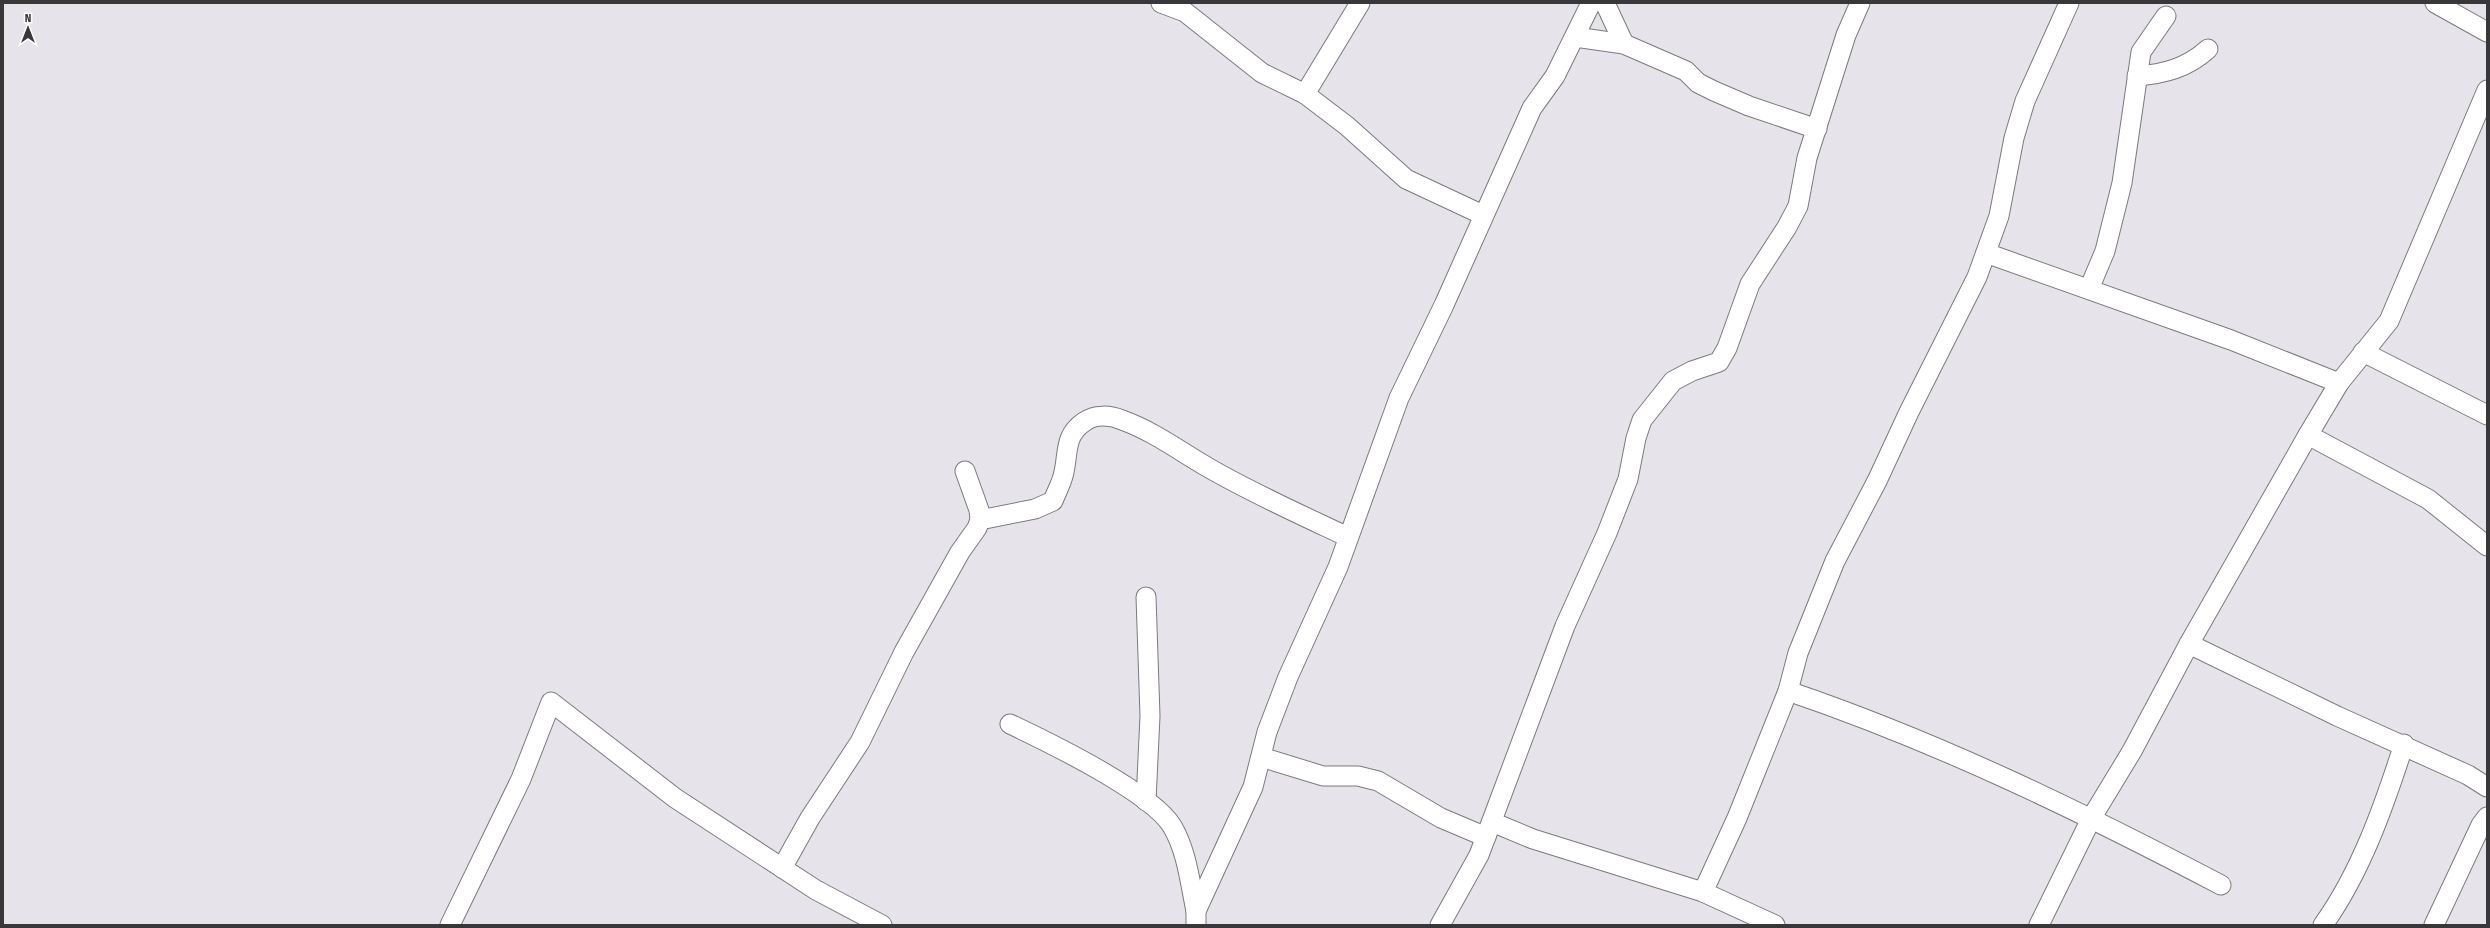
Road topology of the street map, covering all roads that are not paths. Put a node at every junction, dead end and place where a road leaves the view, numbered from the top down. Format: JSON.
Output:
{"nodes":[{"id":1,"x":1161,"y":3,"type":"edge"},
{"id":2,"x":1360,"y":3,"type":"edge"},
{"id":3,"x":1591,"y":3,"type":"edge"},
{"id":4,"x":1605,"y":3,"type":"edge"},
{"id":5,"x":1860,"y":3,"type":"edge"},
{"id":6,"x":2069,"y":3,"type":"edge"},
{"id":7,"x":2435,"y":3,"type":"edge"},
{"id":8,"x":2166,"y":16,"type":"dead end"},
{"id":9,"x":2487,"y":32,"type":"edge"},
{"id":10,"x":1575,"y":37,"type":"junction"},
{"id":11,"x":1624,"y":44,"type":"junction"},
{"id":12,"x":2208,"y":49,"type":"dead end"},
{"id":13,"x":2137,"y":76,"type":"junction"},
{"id":14,"x":2487,"y":90,"type":"edge"},
{"id":15,"x":1305,"y":94,"type":"junction"},
{"id":16,"x":1817,"y":129,"type":"junction"},
{"id":17,"x":1483,"y":215,"type":"junction"},
{"id":18,"x":1986,"y":253,"type":"junction"},
{"id":19,"x":2089,"y":289,"type":"junction"},
{"id":20,"x":2363,"y":352,"type":"junction"},
{"id":21,"x":2339,"y":383,"type":"junction"},
{"id":22,"x":2487,"y":415,"type":"edge"},
{"id":23,"x":2308,"y":435,"type":"junction"},
{"id":24,"x":965,"y":471,"type":"dead end"},
{"id":25,"x":980,"y":520,"type":"junction"},
{"id":26,"x":1348,"y":537,"type":"junction"},
{"id":27,"x":2487,"y":546,"type":"edge"},
{"id":28,"x":1146,"y":597,"type":"dead end"},
{"id":29,"x":2189,"y":644,"type":"junction"},
{"id":30,"x":1788,"y":691,"type":"junction"},
{"id":31,"x":1010,"y":724,"type":"dead end"},
{"id":32,"x":2404,"y":744,"type":"junction"},
{"id":33,"x":1261,"y":757,"type":"junction"},
{"id":34,"x":2487,"y":788,"type":"edge"},
{"id":35,"x":1146,"y":801,"type":"junction"},
{"id":36,"x":2092,"y":817,"type":"junction"},
{"id":37,"x":2487,"y":817,"type":"edge"},
{"id":38,"x":1489,"y":829,"type":"junction"},
{"id":39,"x":782,"y":868,"type":"junction"},
{"id":40,"x":2221,"y":885,"type":"dead end"},
{"id":41,"x":1703,"y":892,"type":"junction"},
{"id":42,"x":1196,"y":918,"type":"edge"},
{"id":43,"x":450,"y":925,"type":"edge"},
{"id":44,"x":882,"y":925,"type":"edge"},
{"id":45,"x":1440,"y":925,"type":"edge"},
{"id":46,"x":1775,"y":925,"type":"edge"},
{"id":47,"x":2039,"y":925,"type":"edge"},
{"id":48,"x":2323,"y":925,"type":"edge"},
{"id":49,"x":2434,"y":925,"type":"edge"}],
"edges":[{"from":1,"to":15,"type":"street"},
{"from":2,"to":15,"type":"street"},
{"from":3,"to":10,"type":"street"},
{"from":4,"to":11,"type":"street"},
{"from":5,"to":16,"type":"street"},
{"from":6,"to":18,"type":"street"},
{"from":7,"to":9,"type":"street"},
{"from":8,"to":13,"type":"street"},
{"from":10,"to":11,"type":"street"},
{"from":10,"to":17,"type":"street"},
{"from":11,"to":16,"type":"street"},
{"from":12,"to":13,"type":"street"},
{"from":13,"to":19,"type":"street"},
{"from":14,"to":20,"type":"street"},
{"from":15,"to":17,"type":"street"},
{"from":16,"to":38,"type":"street"},
{"from":17,"to":26,"type":"street"},
{"from":18,"to":19,"type":"street"},
{"from":18,"to":30,"type":"street"},
{"from":19,"to":21,"type":"street"},
{"from":20,"to":21,"type":"street"},
{"from":20,"to":22,"type":"street"},
{"from":21,"to":23,"type":"street"},
{"from":23,"to":27,"type":"street"},
{"from":23,"to":29,"type":"street"},
{"from":24,"to":25,"type":"street"},
{"from":25,"to":26,"type":"street"},
{"from":25,"to":39,"type":"street"},
{"from":26,"to":33,"type":"street"},
{"from":28,"to":35,"type":"street"},
{"from":29,"to":32,"type":"street"},
{"from":29,"to":36,"type":"street"},
{"from":30,"to":36,"type":"street"},
{"from":30,"to":41,"type":"street"},
{"from":31,"to":35,"type":"street"},
{"from":32,"to":34,"type":"street"},
{"from":32,"to":48,"type":"street"},
{"from":33,"to":38,"type":"street"},
{"from":33,"to":42,"type":"street"},
{"from":35,"to":42,"type":"street"},
{"from":36,"to":40,"type":"street"},
{"from":36,"to":47,"type":"street"},
{"from":37,"to":49,"type":"street"},
{"from":38,"to":41,"type":"street"},
{"from":38,"to":45,"type":"street"},
{"from":39,"to":43,"type":"street"},
{"from":39,"to":44,"type":"street"},
{"from":41,"to":46,"type":"street"}]}
